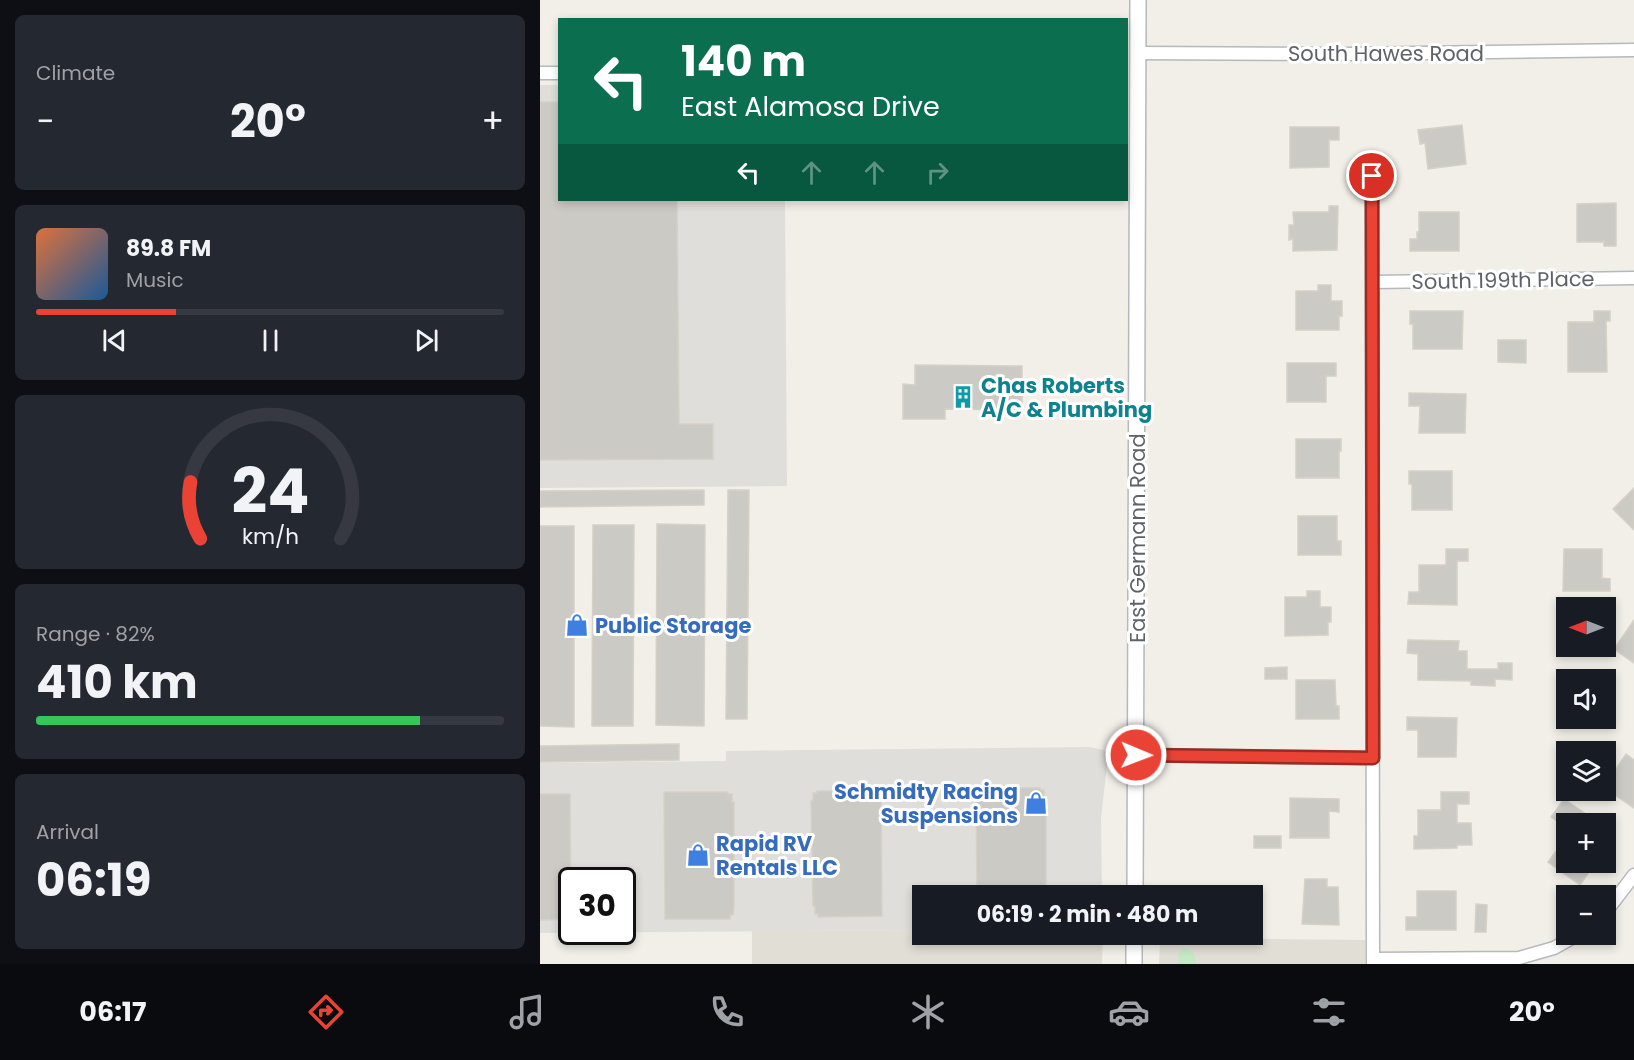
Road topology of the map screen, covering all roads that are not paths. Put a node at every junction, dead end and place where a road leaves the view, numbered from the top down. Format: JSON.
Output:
{"nodes":[{"id":1,"x":1138,"y":0,"type":"edge"},
{"id":2,"x":1634,"y":50,"type":"edge"},
{"id":3,"x":1138,"y":53,"type":"junction"},
{"id":4,"x":540,"y":73,"type":"edge"},
{"id":5,"x":558,"y":73,"type":"edge"},
{"id":6,"x":1372,"y":176,"type":"dead end"},
{"id":7,"x":1634,"y":278,"type":"edge"},
{"id":8,"x":1373,"y":282,"type":"junction"},
{"id":9,"x":1136,"y":755,"type":"junction"},
{"id":10,"x":1373,"y":758,"type":"junction"},
{"id":11,"x":1634,"y":875,"type":"edge"},
{"id":12,"x":1135,"y":885,"type":"edge"},
{"id":13,"x":1616,"y":899,"type":"edge"},
{"id":14,"x":1134,"y":945,"type":"edge"},
{"id":15,"x":1560,"y":945,"type":"edge"},
{"id":16,"x":1373,"y":962,"type":"edge"},
{"id":17,"x":1134,"y":964,"type":"edge"}],
"edges":[{"from":1,"to":3,"type":"street","name":"East Germann Road"},
{"from":2,"to":3,"type":"street","name":"South Hawes Road"},
{"from":3,"to":9,"type":"street","name":"East Germann Road"},
{"from":4,"to":5,"type":"street"},
{"from":6,"to":8,"type":"street"},
{"from":7,"to":8,"type":"street","name":"South 199th Place"},
{"from":8,"to":10,"type":"street"},
{"from":9,"to":10,"type":"street"},
{"from":9,"to":12,"type":"street","name":"East Germann Road"},
{"from":10,"to":16,"type":"street"},
{"from":11,"to":13,"type":"street"},
{"from":14,"to":17,"type":"street"},
{"from":15,"to":16,"type":"street"}]}
